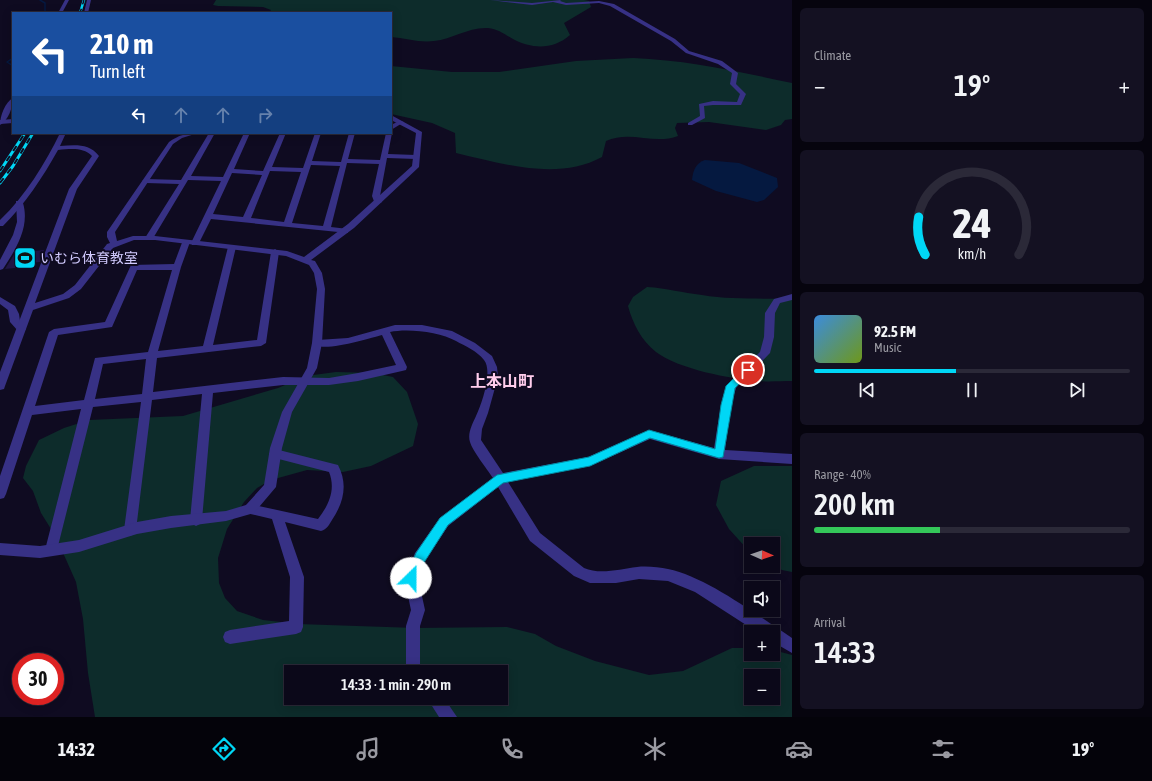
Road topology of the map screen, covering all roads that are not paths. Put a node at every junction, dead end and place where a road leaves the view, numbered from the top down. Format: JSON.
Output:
{"nodes":[{"id":1,"x":67,"y":0,"type":"edge"},
{"id":2,"x":89,"y":0,"type":"edge"},
{"id":3,"x":95,"y":0,"type":"edge"},
{"id":4,"x":492,"y":0,"type":"edge"},
{"id":5,"x":557,"y":1,"type":"edge"},
{"id":6,"x":87,"y":5,"type":"junction"},
{"id":7,"x":61,"y":12,"type":"edge"},
{"id":8,"x":86,"y":12,"type":"edge"},
{"id":9,"x":12,"y":102,"type":"edge"},
{"id":10,"x":392,"y":118,"type":"edge"},
{"id":11,"x":1,"y":121,"type":"edge"},
{"id":12,"x":12,"y":121,"type":"edge"},
{"id":13,"x":401,"y":122,"type":"junction"},
{"id":14,"x":690,"y":124,"type":"dead end"},
{"id":15,"x":392,"y":127,"type":"edge"},
{"id":16,"x":63,"y":134,"type":"edge"},
{"id":17,"x":192,"y":134,"type":"edge"},
{"id":18,"x":211,"y":134,"type":"edge"},
{"id":19,"x":247,"y":134,"type":"edge"},
{"id":20,"x":283,"y":134,"type":"edge"},
{"id":21,"x":318,"y":134,"type":"edge"},
{"id":22,"x":352,"y":134,"type":"edge"},
{"id":23,"x":389,"y":134,"type":"edge"},
{"id":24,"x":57,"y":148,"type":"junction"},
{"id":25,"x":416,"y":157,"type":"junction"},
{"id":26,"x":384,"y":159,"type":"junction"},
{"id":27,"x":344,"y":163,"type":"junction"},
{"id":28,"x":307,"y":167,"type":"junction"},
{"id":29,"x":229,"y":171,"type":"junction"},
{"id":30,"x":267,"y":171,"type":"junction"},
{"id":31,"x":226,"y":179,"type":"junction"},
{"id":32,"x":185,"y":180,"type":"junction"},
{"id":33,"x":146,"y":181,"type":"junction"},
{"id":34,"x":378,"y":202,"type":"junction"},
{"id":35,"x":19,"y":204,"type":"junction"},
{"id":36,"x":208,"y":216,"type":"junction"},
{"id":37,"x":246,"y":220,"type":"junction"},
{"id":38,"x":0,"y":224,"type":"edge"},
{"id":39,"x":287,"y":225,"type":"junction"},
{"id":40,"x":326,"y":229,"type":"junction"},
{"id":41,"x":345,"y":231,"type":"junction"},
{"id":42,"x":149,"y":238,"type":"junction"},
{"id":43,"x":190,"y":242,"type":"junction"},
{"id":44,"x":115,"y":244,"type":"junction"},
{"id":45,"x":232,"y":247,"type":"junction"},
{"id":46,"x":275,"y":252,"type":"junction"},
{"id":47,"x":305,"y":260,"type":"junction"},
{"id":48,"x":0,"y":267,"type":"edge"},
{"id":49,"x":177,"y":267,"type":"junction"},
{"id":50,"x":792,"y":297,"type":"edge"},
{"id":51,"x":0,"y":300,"type":"edge"},
{"id":52,"x":28,"y":308,"type":"junction"},
{"id":53,"x":21,"y":329,"type":"junction"},
{"id":54,"x":385,"y":330,"type":"junction"},
{"id":55,"x":318,"y":343,"type":"junction"},
{"id":56,"x":207,"y":349,"type":"junction"},
{"id":57,"x":152,"y":355,"type":"junction"},
{"id":58,"x":303,"y":384,"type":"junction"},
{"id":59,"x":0,"y":386,"type":"edge"},
{"id":60,"x":208,"y":390,"type":"junction"},
{"id":61,"x":146,"y":397,"type":"junction"},
{"id":62,"x":89,"y":404,"type":"junction"},
{"id":63,"x":28,"y":411,"type":"junction"},
{"id":64,"x":275,"y":454,"type":"junction"},
{"id":65,"x":719,"y":454,"type":"junction"},
{"id":66,"x":792,"y":459,"type":"edge"},
{"id":67,"x":500,"y":479,"type":"junction"},
{"id":68,"x":0,"y":494,"type":"edge"},
{"id":69,"x":250,"y":508,"type":"junction"},
{"id":70,"x":276,"y":514,"type":"junction"},
{"id":71,"x":196,"y":520,"type":"junction"},
{"id":72,"x":130,"y":530,"type":"junction"},
{"id":73,"x":0,"y":549,"type":"edge"},
{"id":74,"x":51,"y":550,"type":"junction"},
{"id":75,"x":759,"y":625,"type":"edge"},
{"id":76,"x":230,"y":637,"type":"dead end"},
{"id":77,"x":780,"y":638,"type":"edge"},
{"id":78,"x":792,"y":646,"type":"edge"},
{"id":79,"x":413,"y":665,"type":"edge"},
{"id":80,"x":440,"y":705,"type":"edge"},
{"id":81,"x":449,"y":717,"type":"edge"}],
"edges":[{"from":1,"to":7,"type":"street"},
{"from":2,"to":6,"type":"street"},
{"from":3,"to":6,"type":"street"},
{"from":4,"to":5,"type":"street"},
{"from":5,"to":14,"type":"street"},
{"from":6,"to":8,"type":"street"},
{"from":9,"to":11,"type":"street"},
{"from":10,"to":13,"type":"street"},
{"from":11,"to":12,"type":"street"},
{"from":13,"to":15,"type":"street"},
{"from":13,"to":25,"type":"street"},
{"from":16,"to":24,"type":"street"},
{"from":17,"to":33,"type":"street"},
{"from":18,"to":32,"type":"street"},
{"from":19,"to":29,"type":"street"},
{"from":20,"to":30,"type":"street"},
{"from":21,"to":28,"type":"street"},
{"from":22,"to":27,"type":"street"},
{"from":23,"to":26,"type":"street"},
{"from":24,"to":35,"type":"street"},
{"from":24,"to":52,"type":"street"},
{"from":25,"to":26,"type":"street"},
{"from":25,"to":34,"type":"street"},
{"from":26,"to":27,"type":"street"},
{"from":26,"to":34,"type":"street"},
{"from":27,"to":28,"type":"street"},
{"from":27,"to":40,"type":"street"},
{"from":28,"to":30,"type":"street"},
{"from":28,"to":39,"type":"street"},
{"from":29,"to":30,"type":"street"},
{"from":29,"to":31,"type":"street"},
{"from":30,"to":37,"type":"street"},
{"from":31,"to":32,"type":"street"},
{"from":31,"to":36,"type":"street"},
{"from":32,"to":33,"type":"street"},
{"from":32,"to":42,"type":"street"},
{"from":33,"to":44,"type":"street"},
{"from":34,"to":41,"type":"street"},
{"from":35,"to":38,"type":"street"},
{"from":35,"to":48,"type":"street"},
{"from":36,"to":37,"type":"street"},
{"from":36,"to":43,"type":"street"},
{"from":37,"to":39,"type":"street"},
{"from":39,"to":40,"type":"street"},
{"from":40,"to":41,"type":"street"},
{"from":41,"to":47,"type":"street"},
{"from":42,"to":43,"type":"street"},
{"from":42,"to":44,"type":"street"},
{"from":43,"to":45,"type":"street"},
{"from":43,"to":49,"type":"street"},
{"from":44,"to":52,"type":"street"},
{"from":45,"to":46,"type":"street"},
{"from":45,"to":56,"type":"street"},
{"from":46,"to":47,"type":"street"},
{"from":46,"to":56,"type":"street"},
{"from":47,"to":55,"type":"street"},
{"from":49,"to":57,"type":"street"},
{"from":49,"to":63,"type":"street"},
{"from":50,"to":65,"type":"street"},
{"from":51,"to":53,"type":"street"},
{"from":52,"to":53,"type":"street"},
{"from":53,"to":59,"type":"street"},
{"from":54,"to":55,"type":"street"},
{"from":54,"to":58,"type":"street"},
{"from":54,"to":67,"type":"street"},
{"from":55,"to":58,"type":"street"},
{"from":56,"to":57,"type":"street"},
{"from":57,"to":61,"type":"street"},
{"from":57,"to":62,"type":"street"},
{"from":58,"to":60,"type":"street"},
{"from":58,"to":64,"type":"street"},
{"from":60,"to":61,"type":"street"},
{"from":60,"to":71,"type":"street"},
{"from":61,"to":62,"type":"street"},
{"from":61,"to":72,"type":"street"},
{"from":62,"to":63,"type":"street"},
{"from":62,"to":74,"type":"street"},
{"from":63,"to":68,"type":"street"},
{"from":64,"to":69,"type":"street"},
{"from":64,"to":70,"type":"street"},
{"from":65,"to":66,"type":"street"},
{"from":65,"to":67,"type":"street"},
{"from":67,"to":75,"type":"street"},
{"from":67,"to":79,"type":"street"},
{"from":69,"to":70,"type":"street"},
{"from":69,"to":71,"type":"street"},
{"from":70,"to":76,"type":"street"},
{"from":71,"to":72,"type":"street"},
{"from":72,"to":74,"type":"street"},
{"from":73,"to":74,"type":"street"},
{"from":77,"to":78,"type":"street"},
{"from":80,"to":81,"type":"street"}]}
